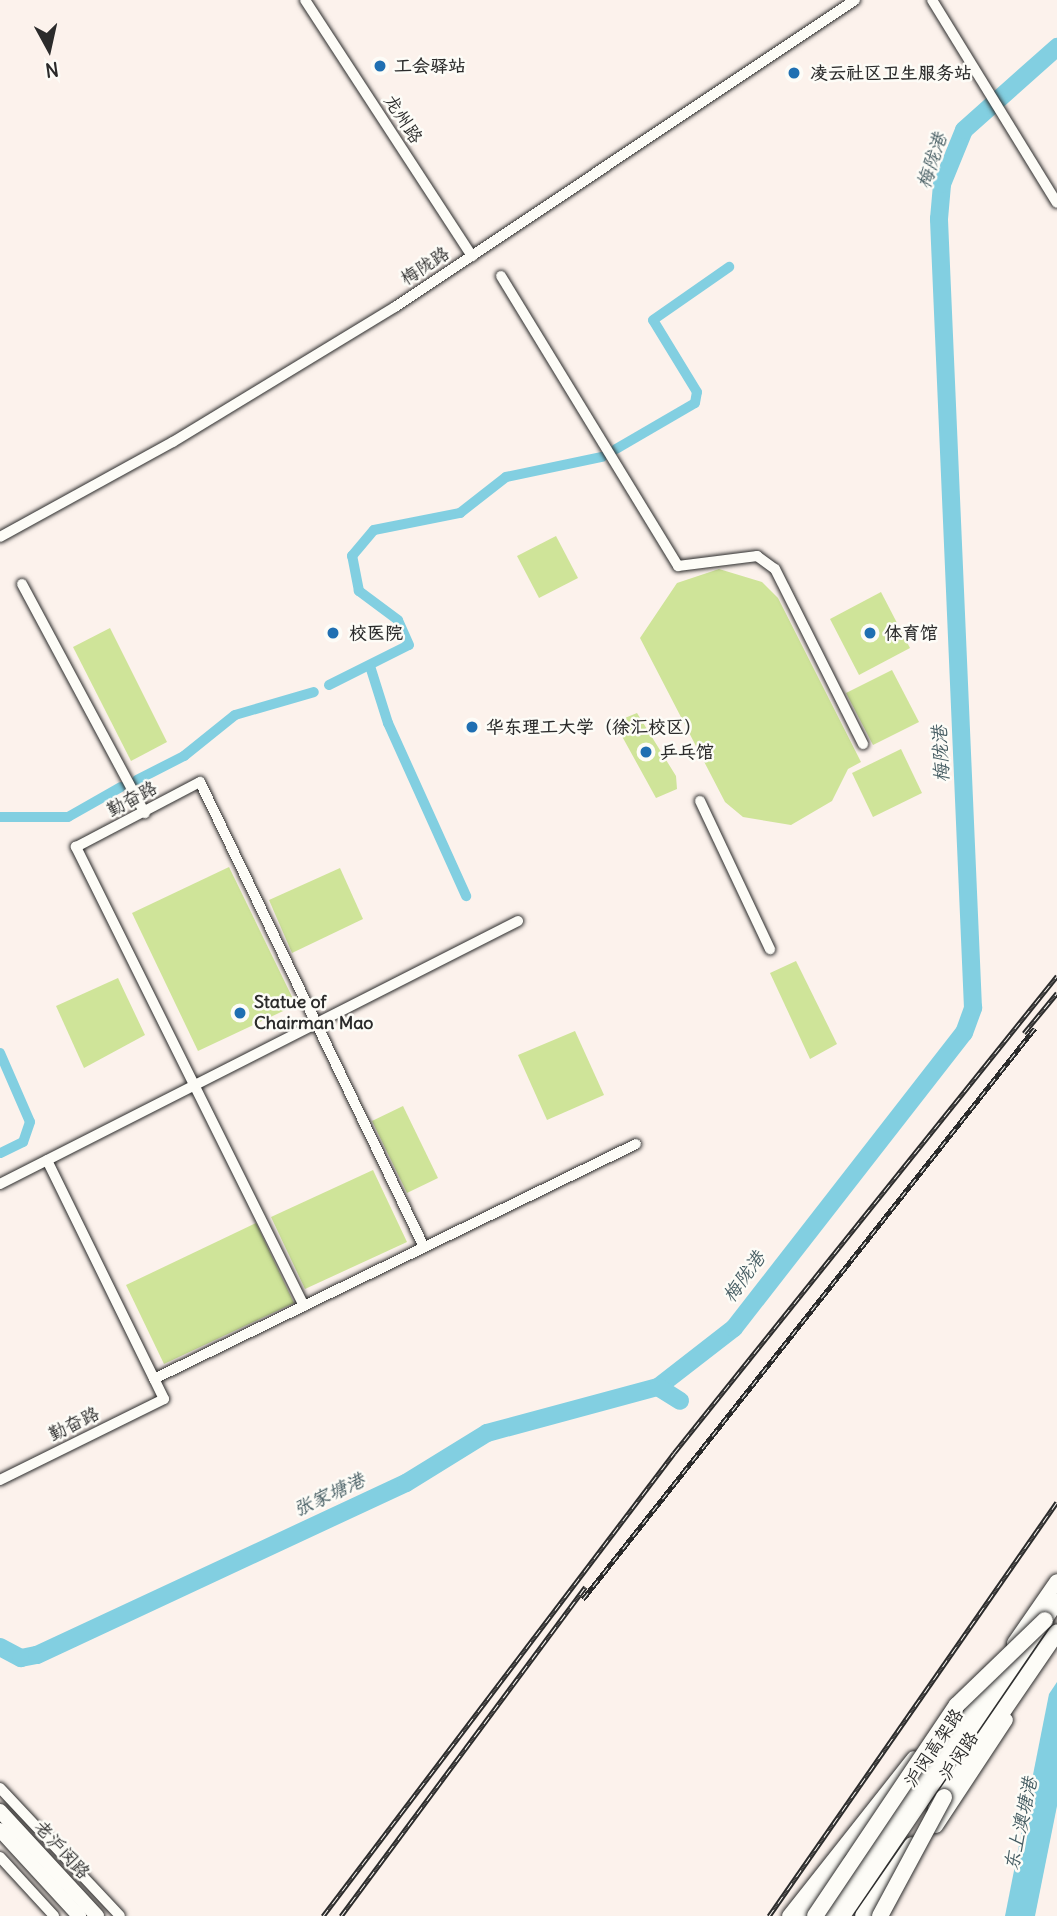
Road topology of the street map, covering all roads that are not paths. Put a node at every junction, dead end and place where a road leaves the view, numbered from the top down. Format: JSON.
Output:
{"nodes":[{"id":1,"x":305,"y":0,"type":"edge"},
{"id":2,"x":855,"y":0,"type":"edge"},
{"id":3,"x":932,"y":0,"type":"edge"},
{"id":4,"x":1055,"y":196,"type":"edge"},
{"id":5,"x":472,"y":257,"type":"junction"},
{"id":6,"x":501,"y":276,"type":"dead end"},
{"id":7,"x":0,"y":537,"type":"edge"},
{"id":8,"x":22,"y":584,"type":"dead end"},
{"id":9,"x":863,"y":744,"type":"dead end"},
{"id":10,"x":700,"y":801,"type":"dead end"},
{"id":11,"x":145,"y":813,"type":"junction"},
{"id":12,"x":518,"y":921,"type":"dead end"},
{"id":13,"x":771,"y":949,"type":"dead end"},
{"id":14,"x":319,"y":1022,"type":"junction"},
{"id":15,"x":194,"y":1086,"type":"junction"},
{"id":16,"x":636,"y":1144,"type":"dead end"},
{"id":17,"x":47,"y":1160,"type":"junction"},
{"id":18,"x":0,"y":1184,"type":"edge"},
{"id":19,"x":424,"y":1247,"type":"junction"},
{"id":20,"x":304,"y":1306,"type":"junction"},
{"id":21,"x":154,"y":1379,"type":"junction"},
{"id":22,"x":0,"y":1479,"type":"edge"},
{"id":23,"x":1057,"y":1581,"type":"edge"},
{"id":24,"x":1057,"y":1599,"type":"edge"},
{"id":25,"x":1045,"y":1619,"type":"junction"},
{"id":26,"x":1057,"y":1632,"type":"edge"},
{"id":27,"x":1057,"y":1644,"type":"edge"},
{"id":28,"x":957,"y":1705,"type":"junction"},
{"id":29,"x":966,"y":1721,"type":"junction"},
{"id":30,"x":0,"y":1788,"type":"edge"},
{"id":31,"x":944,"y":1797,"type":"junction"},
{"id":32,"x":0,"y":1811,"type":"edge"},
{"id":33,"x":0,"y":1830,"type":"edge"},
{"id":34,"x":878,"y":1846,"type":"junction"},
{"id":35,"x":0,"y":1857,"type":"edge"},
{"id":36,"x":894,"y":1889,"type":"junction"},
{"id":37,"x":54,"y":1916,"type":"edge"},
{"id":38,"x":79,"y":1916,"type":"edge"},
{"id":39,"x":97,"y":1916,"type":"edge"},
{"id":40,"x":120,"y":1916,"type":"edge"},
{"id":41,"x":789,"y":1916,"type":"edge"},
{"id":42,"x":803,"y":1916,"type":"edge"},
{"id":43,"x":815,"y":1916,"type":"edge"},
{"id":44,"x":829,"y":1916,"type":"edge"},
{"id":45,"x":842,"y":1916,"type":"edge"},
{"id":46,"x":863,"y":1916,"type":"edge"},
{"id":47,"x":874,"y":1916,"type":"edge"},
{"id":48,"x":882,"y":1916,"type":"edge"}],
"edges":[{"from":1,"to":5,"type":"street","name":"龙州路"},
{"from":2,"to":5,"type":"street","name":"梅陇路"},
{"from":3,"to":4,"type":"street"},
{"from":5,"to":7,"type":"street","name":"梅陇路"},
{"from":6,"to":9,"type":"street"},
{"from":8,"to":11,"type":"street"},
{"from":10,"to":13,"type":"street"},
{"from":11,"to":14,"type":"street","name":"勤奋路"},
{"from":11,"to":15,"type":"street","name":"勤奋路"},
{"from":12,"to":14,"type":"street"},
{"from":14,"to":15,"type":"street"},
{"from":14,"to":19,"type":"street","name":"勤奋路"},
{"from":15,"to":17,"type":"street"},
{"from":15,"to":20,"type":"street","name":"勤奋路"},
{"from":16,"to":19,"type":"street"},
{"from":17,"to":18,"type":"street"},
{"from":17,"to":21,"type":"street"},
{"from":19,"to":20,"type":"street"},
{"from":20,"to":21,"type":"street"},
{"from":21,"to":22,"type":"street","name":"勤奋路"},
{"from":23,"to":29,"type":"main road","name":"沪闵路"},
{"from":24,"to":25,"type":"highway","name":"沪闵高架路"},
{"from":24,"to":29,"type":"main road","name":"沪闵路"},
{"from":25,"to":28,"type":"highway","bridge":true},
{"from":25,"to":45,"type":"highway","name":"沪闵高架路","bridge":true},
{"from":26,"to":31,"type":"highway","name":"沪闵高架路"},
{"from":27,"to":36,"type":"main road","name":"沪闵路"},
{"from":28,"to":41,"type":"main road","bridge":true},
{"from":28,"to":43,"type":"highway","bridge":true},
{"from":29,"to":34,"type":"main road","name":"沪闵路"},
{"from":30,"to":40,"type":"street"},
{"from":31,"to":46,"type":"highway","name":"沪闵高架路","bridge":true},
{"from":31,"to":48,"type":"highway","bridge":true},
{"from":32,"to":39,"type":"main road","name":"老沪闵路"},
{"from":33,"to":38,"type":"main road","name":"老沪闵路"},
{"from":34,"to":42,"type":"main road","name":"沪闵路"},
{"from":34,"to":44,"type":"main road","name":"沪闵路"},
{"from":35,"to":37,"type":"street"},
{"from":36,"to":47,"type":"main road","name":"沪闵路"},
{"from":36,"to":48,"type":"main road","name":"沪闵路"}]}
